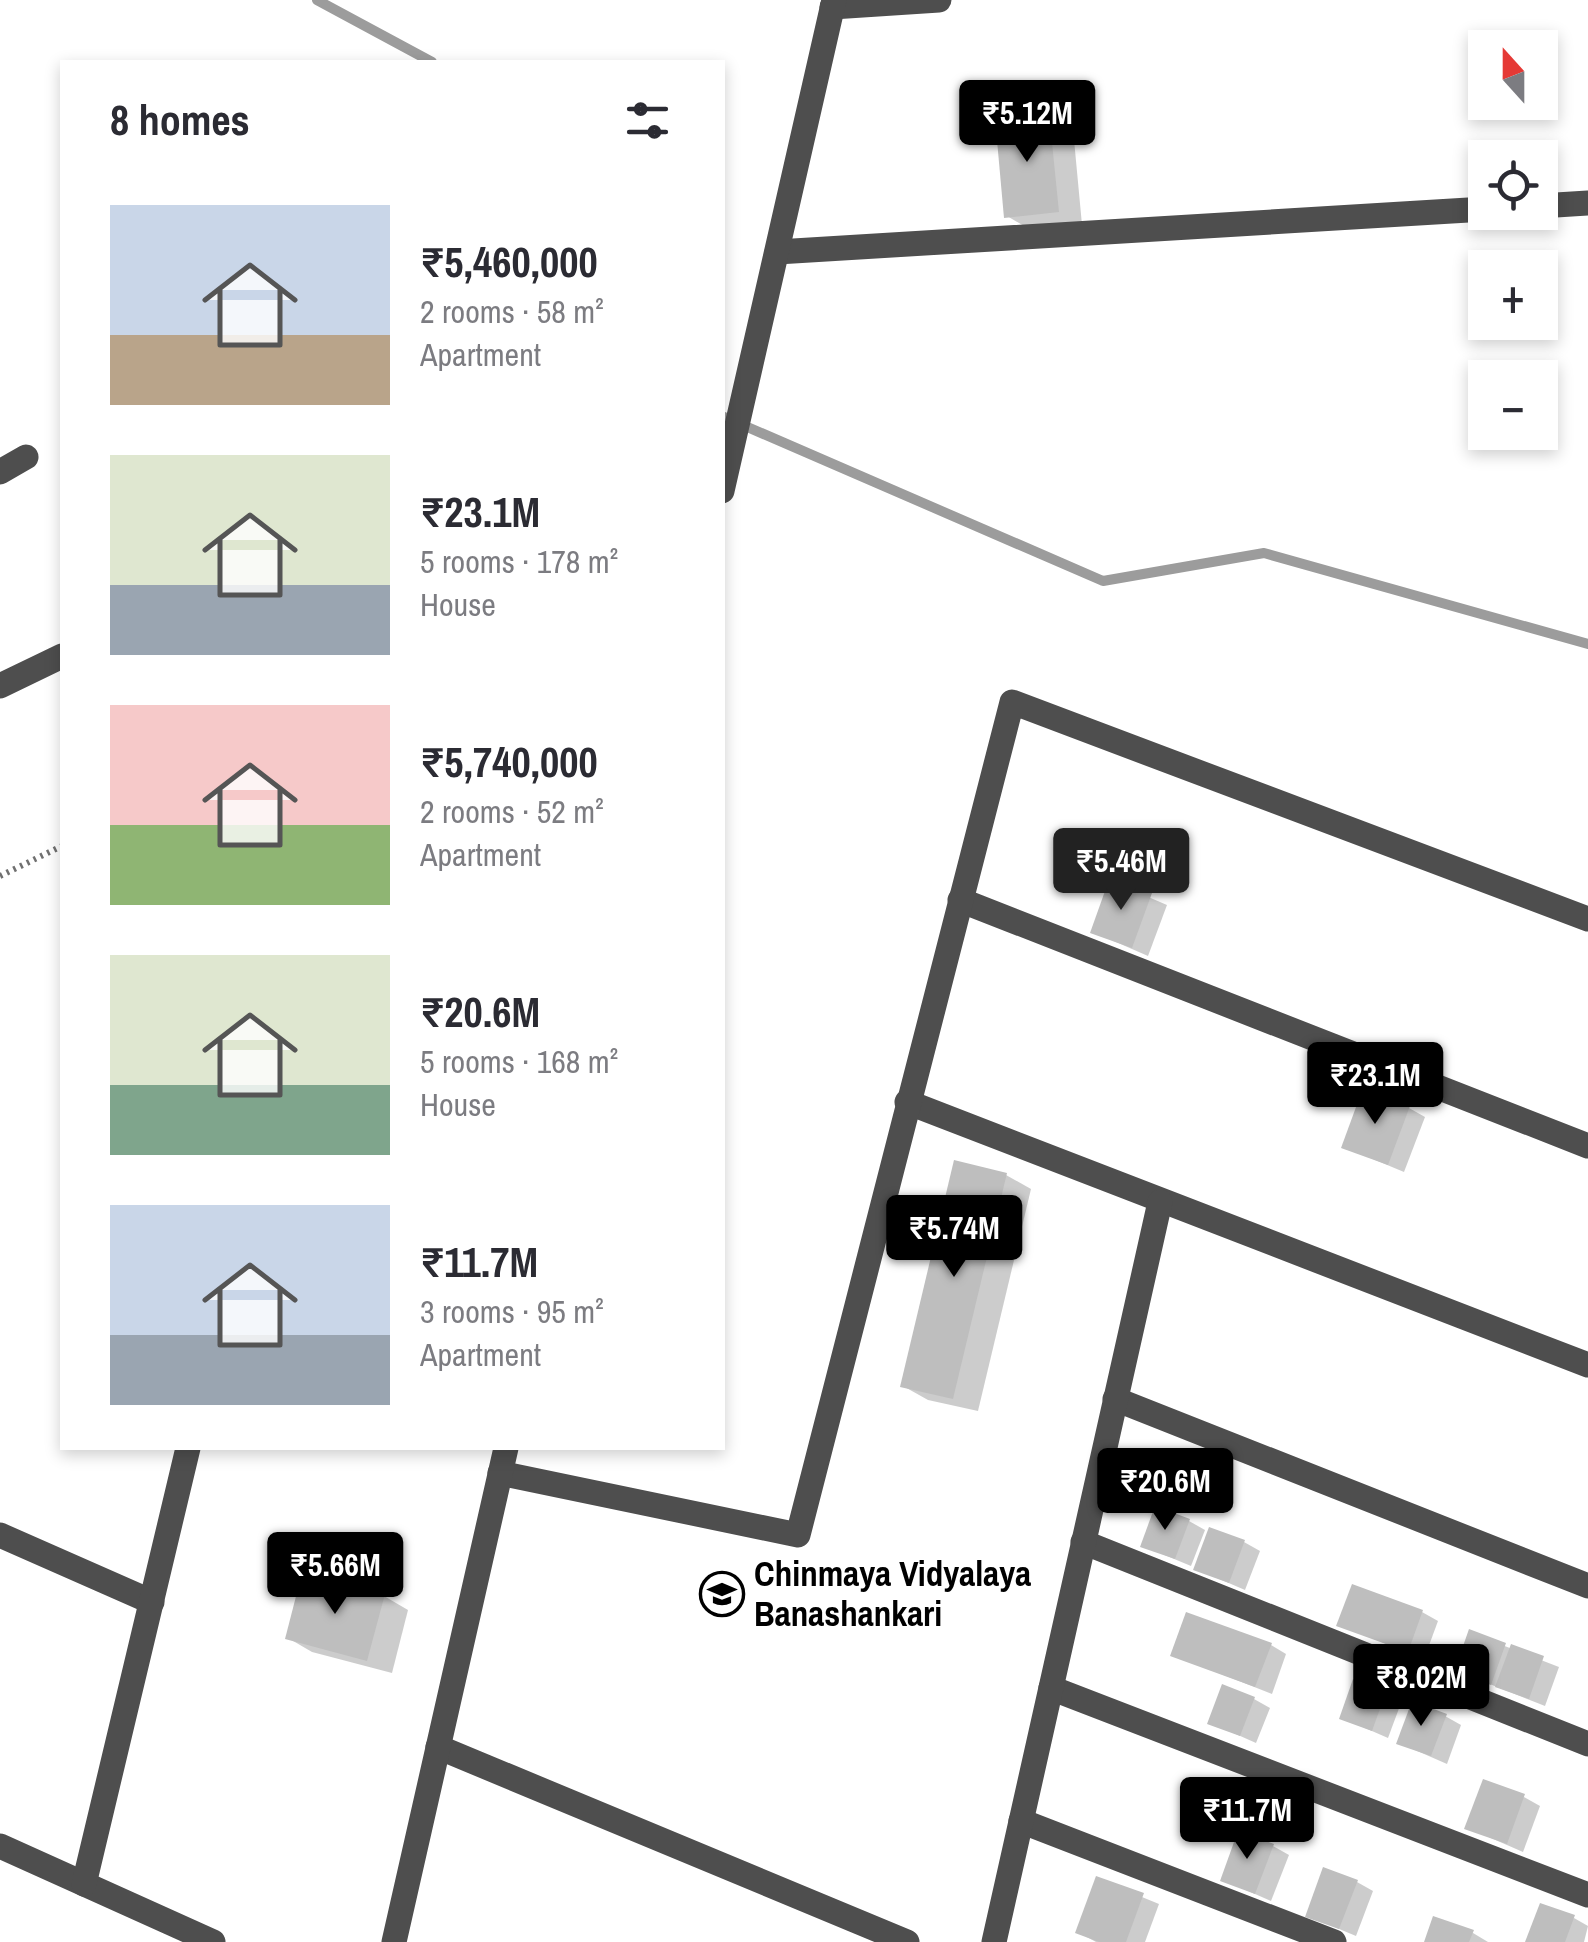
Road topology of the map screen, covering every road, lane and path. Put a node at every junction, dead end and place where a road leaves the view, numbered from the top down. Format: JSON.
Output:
{"nodes":[{"id":1,"x":939,"y":0,"type":"edge"},
{"id":2,"x":833,"y":4,"type":"edge"},
{"id":3,"x":1588,"y":203,"type":"edge"},
{"id":4,"x":1558,"y":205,"type":"edge"},
{"id":5,"x":1468,"y":210,"type":"edge"},
{"id":6,"x":777,"y":252,"type":"junction"},
{"id":7,"x":26,"y":457,"type":"dead end"},
{"id":8,"x":0,"y":472,"type":"edge"},
{"id":9,"x":725,"y":478,"type":"edge"},
{"id":10,"x":60,"y":657,"type":"edge"},
{"id":11,"x":0,"y":686,"type":"edge"},
{"id":12,"x":60,"y":847,"type":"edge"},
{"id":13,"x":0,"y":876,"type":"edge"},
{"id":14,"x":960,"y":900,"type":"junction"},
{"id":15,"x":1588,"y":919,"type":"edge"},
{"id":16,"x":907,"y":1102,"type":"junction"},
{"id":17,"x":1588,"y":1146,"type":"edge"},
{"id":18,"x":1160,"y":1202,"type":"junction"},
{"id":19,"x":1588,"y":1365,"type":"edge"},
{"id":20,"x":1116,"y":1399,"type":"junction"},
{"id":21,"x":188,"y":1450,"type":"edge"},
{"id":22,"x":503,"y":1460,"type":"edge"},
{"id":23,"x":0,"y":1535,"type":"edge"},
{"id":24,"x":1083,"y":1542,"type":"junction"},
{"id":25,"x":1588,"y":1586,"type":"edge"},
{"id":26,"x":152,"y":1602,"type":"junction"},
{"id":27,"x":1051,"y":1688,"type":"junction"},
{"id":28,"x":1588,"y":1744,"type":"edge"},
{"id":29,"x":438,"y":1747,"type":"junction"},
{"id":30,"x":1021,"y":1821,"type":"junction"},
{"id":31,"x":0,"y":1846,"type":"edge"},
{"id":32,"x":84,"y":1884,"type":"junction"},
{"id":33,"x":1588,"y":1895,"type":"edge"},
{"id":34,"x":213,"y":1942,"type":"edge"},
{"id":35,"x":394,"y":1942,"type":"edge"},
{"id":36,"x":906,"y":1942,"type":"edge"},
{"id":37,"x":994,"y":1942,"type":"edge"},
{"id":38,"x":1334,"y":1942,"type":"edge"}],
"edges":[{"from":1,"to":2,"type":"street"},
{"from":2,"to":6,"type":"street"},
{"from":3,"to":4,"type":"street"},
{"from":5,"to":6,"type":"street"},
{"from":6,"to":9,"type":"street"},
{"from":7,"to":8,"type":"street"},
{"from":10,"to":11,"type":"street"},
{"from":12,"to":13,"type":"path"},
{"from":14,"to":15,"type":"street"},
{"from":14,"to":16,"type":"street"},
{"from":14,"to":17,"type":"street"},
{"from":16,"to":18,"type":"street"},
{"from":16,"to":22,"type":"street"},
{"from":18,"to":19,"type":"street"},
{"from":18,"to":20,"type":"street"},
{"from":20,"to":24,"type":"street"},
{"from":20,"to":25,"type":"street"},
{"from":21,"to":26,"type":"street"},
{"from":22,"to":29,"type":"street"},
{"from":23,"to":26,"type":"street"},
{"from":24,"to":27,"type":"street"},
{"from":24,"to":28,"type":"street"},
{"from":26,"to":32,"type":"street"},
{"from":27,"to":30,"type":"street"},
{"from":27,"to":33,"type":"street"},
{"from":29,"to":35,"type":"street"},
{"from":29,"to":36,"type":"street"},
{"from":30,"to":37,"type":"street"},
{"from":30,"to":38,"type":"street"},
{"from":31,"to":32,"type":"street"},
{"from":32,"to":34,"type":"street"}]}
